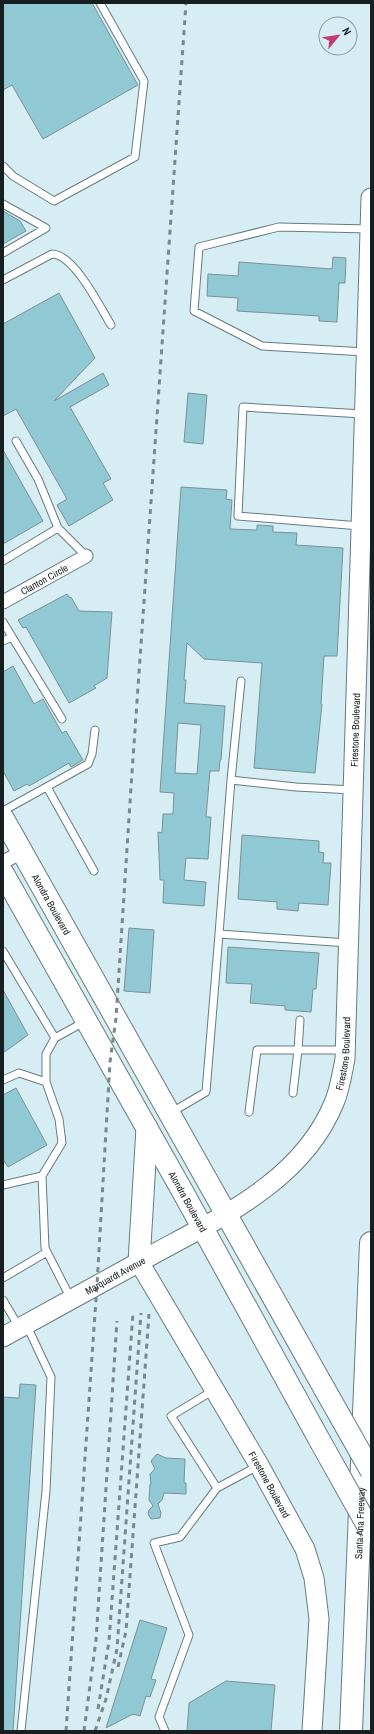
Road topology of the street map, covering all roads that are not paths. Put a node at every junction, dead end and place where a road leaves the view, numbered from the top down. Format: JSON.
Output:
{"nodes":[{"id":1,"x":100,"y":3,"type":"edge"},
{"id":2,"x":3,"y":166,"type":"edge"},
{"id":3,"x":371,"y":198,"type":"edge"},
{"id":4,"x":3,"y":204,"type":"edge"},
{"id":5,"x":370,"y":229,"type":"edge"},
{"id":6,"x":3,"y":253,"type":"edge"},
{"id":7,"x":3,"y":280,"type":"edge"},
{"id":8,"x":111,"y":325,"type":"dead end"},
{"id":9,"x":366,"y":352,"type":"junction"},
{"id":10,"x":364,"y":414,"type":"junction"},
{"id":11,"x":16,"y":441,"type":"dead end"},
{"id":12,"x":361,"y":526,"type":"junction"},
{"id":13,"x":58,"y":528,"type":"junction"},
{"id":14,"x":86,"y":556,"type":"joint"},
{"id":15,"x":3,"y":561,"type":"edge"},
{"id":16,"x":3,"y":602,"type":"edge"},
{"id":17,"x":3,"y":622,"type":"edge"},
{"id":18,"x":12,"y":637,"type":"junction"},
{"id":19,"x":3,"y":642,"type":"edge"},
{"id":20,"x":241,"y":681,"type":"dead end"},
{"id":21,"x":62,"y":719,"type":"dead end"},
{"id":22,"x":95,"y":730,"type":"dead end"},
{"id":23,"x":231,"y":780,"type":"junction"},
{"id":24,"x":47,"y":787,"type":"junction"},
{"id":25,"x":353,"y":790,"type":"junction"},
{"id":26,"x":3,"y":811,"type":"edge"},
{"id":27,"x":3,"y":818,"type":"edge"},
{"id":28,"x":22,"y":852,"type":"junction"},
{"id":29,"x":3,"y":862,"type":"edge"},
{"id":30,"x":94,"y":871,"type":"dead end"},
{"id":31,"x":3,"y":873,"type":"edge"},
{"id":32,"x":219,"y":934,"type":"junction"},
{"id":33,"x":348,"y":943,"type":"junction"},
{"id":34,"x":3,"y":951,"type":"edge"},
{"id":35,"x":300,"y":1020,"type":"dead end"},
{"id":36,"x":86,"y":1021,"type":"junction"},
{"id":37,"x":55,"y":1038,"type":"junction"},
{"id":38,"x":298,"y":1050,"type":"junction"},
{"id":39,"x":345,"y":1050,"type":"junction"},
{"id":40,"x":3,"y":1080,"type":"edge"},
{"id":41,"x":46,"y":1082,"type":"junction"},
{"id":42,"x":293,"y":1093,"type":"dead end"},
{"id":43,"x":249,"y":1112,"type":"dead end"},
{"id":44,"x":170,"y":1114,"type":"junction"},
{"id":45,"x":147,"y":1128,"type":"junction"},
{"id":46,"x":42,"y":1176,"type":"junction"},
{"id":47,"x":3,"y":1185,"type":"edge"},
{"id":48,"x":227,"y":1214,"type":"junction"},
{"id":49,"x":202,"y":1227,"type":"junction"},
{"id":50,"x":371,"y":1243,"type":"edge"},
{"id":51,"x":47,"y":1252,"type":"junction"},
{"id":52,"x":139,"y":1262,"type":"junction"},
{"id":53,"x":3,"y":1278,"type":"edge"},
{"id":54,"x":71,"y":1299,"type":"junction"},
{"id":55,"x":3,"y":1300,"type":"edge"},
{"id":56,"x":23,"y":1326,"type":"junction"},
{"id":57,"x":3,"y":1336,"type":"edge"},
{"id":58,"x":214,"y":1390,"type":"junction"},
{"id":59,"x":258,"y":1465,"type":"junction"},
{"id":60,"x":371,"y":1471,"type":"edge"},
{"id":61,"x":216,"y":1488,"type":"junction"},
{"id":62,"x":371,"y":1532,"type":"edge"},
{"id":63,"x":21,"y":1731,"type":"edge"},
{"id":64,"x":165,"y":1731,"type":"edge"},
{"id":65,"x":312,"y":1731,"type":"edge"},
{"id":66,"x":351,"y":1731,"type":"edge"}],
"edges":[{"from":1,"to":2,"type":"lane"},
{"from":3,"to":5,"type":"street","name":"Firestone Boulevard"},
{"from":4,"to":6,"type":"lane"},
{"from":5,"to":9,"type":"street","name":"Firestone Boulevard"},
{"from":5,"to":9,"type":"lane"},
{"from":7,"to":8,"type":"lane"},
{"from":9,"to":10,"type":"street","name":"Firestone Boulevard"},
{"from":10,"to":12,"type":"street","name":"Firestone Boulevard"},
{"from":10,"to":12,"type":"lane"},
{"from":11,"to":13,"type":"lane"},
{"from":12,"to":25,"type":"street","name":"Firestone Boulevard"},
{"from":13,"to":14,"type":"lane"},
{"from":13,"to":15,"type":"lane"},
{"from":14,"to":16,"type":"street","name":"Clanton Circle"},
{"from":17,"to":18,"type":"lane"},
{"from":18,"to":19,"type":"lane"},
{"from":18,"to":21,"type":"lane"},
{"from":20,"to":23,"type":"lane"},
{"from":22,"to":24,"type":"lane"},
{"from":23,"to":25,"type":"lane"},
{"from":23,"to":32,"type":"lane"},
{"from":24,"to":26,"type":"lane"},
{"from":24,"to":30,"type":"lane"},
{"from":25,"to":33,"type":"street","name":"Firestone Boulevard"},
{"from":27,"to":28,"type":"main road","name":"Alondra Boulevard"},
{"from":28,"to":29,"type":"street"},
{"from":28,"to":44,"type":"main road","name":"Alondra Boulevard"},
{"from":31,"to":36,"type":"main road","name":"Alondra Boulevard"},
{"from":32,"to":33,"type":"lane"},
{"from":32,"to":44,"type":"lane"},
{"from":33,"to":39,"type":"street","name":"Firestone Boulevard"},
{"from":34,"to":37,"type":"lane"},
{"from":35,"to":38,"type":"lane"},
{"from":36,"to":37,"type":"lane"},
{"from":36,"to":45,"type":"main road","name":"Alondra Boulevard"},
{"from":37,"to":41,"type":"lane"},
{"from":38,"to":39,"type":"lane"},
{"from":38,"to":42,"type":"lane"},
{"from":38,"to":43,"type":"lane"},
{"from":39,"to":48,"type":"street","name":"Firestone Boulevard"},
{"from":40,"to":41,"type":"lane"},
{"from":41,"to":46,"type":"lane"},
{"from":44,"to":48,"type":"main road","name":"Alondra Boulevard"},
{"from":45,"to":49,"type":"main road","name":"Alondra Boulevard"},
{"from":45,"to":52,"type":"main road"},
{"from":46,"to":47,"type":"lane"},
{"from":46,"to":51,"type":"lane"},
{"from":48,"to":49,"type":"street","name":"Marquardt Avenue"},
{"from":48,"to":60,"type":"main road","name":"Alondra Boulevard","bridge":true},
{"from":49,"to":52,"type":"street","name":"Marquardt Avenue"},
{"from":49,"to":62,"type":"main road","name":"Alondra Boulevard","bridge":true},
{"from":50,"to":66,"type":"highway","name":"Santa Ana Freeway"},
{"from":51,"to":53,"type":"lane"},
{"from":51,"to":54,"type":"lane"},
{"from":52,"to":54,"type":"street","name":"Marquardt Avenue"},
{"from":52,"to":58,"type":"street","name":"Firestone Boulevard"},
{"from":54,"to":56,"type":"street","name":"Marquardt Avenue"},
{"from":55,"to":56,"type":"lane"},
{"from":56,"to":57,"type":"street","name":"Marquardt Avenue"},
{"from":56,"to":63,"type":"lane"},
{"from":58,"to":59,"type":"street","name":"Firestone Boulevard"},
{"from":58,"to":61,"type":"lane"},
{"from":59,"to":61,"type":"lane"},
{"from":59,"to":65,"type":"street","name":"Firestone Boulevard"},
{"from":61,"to":64,"type":"lane"}]}
